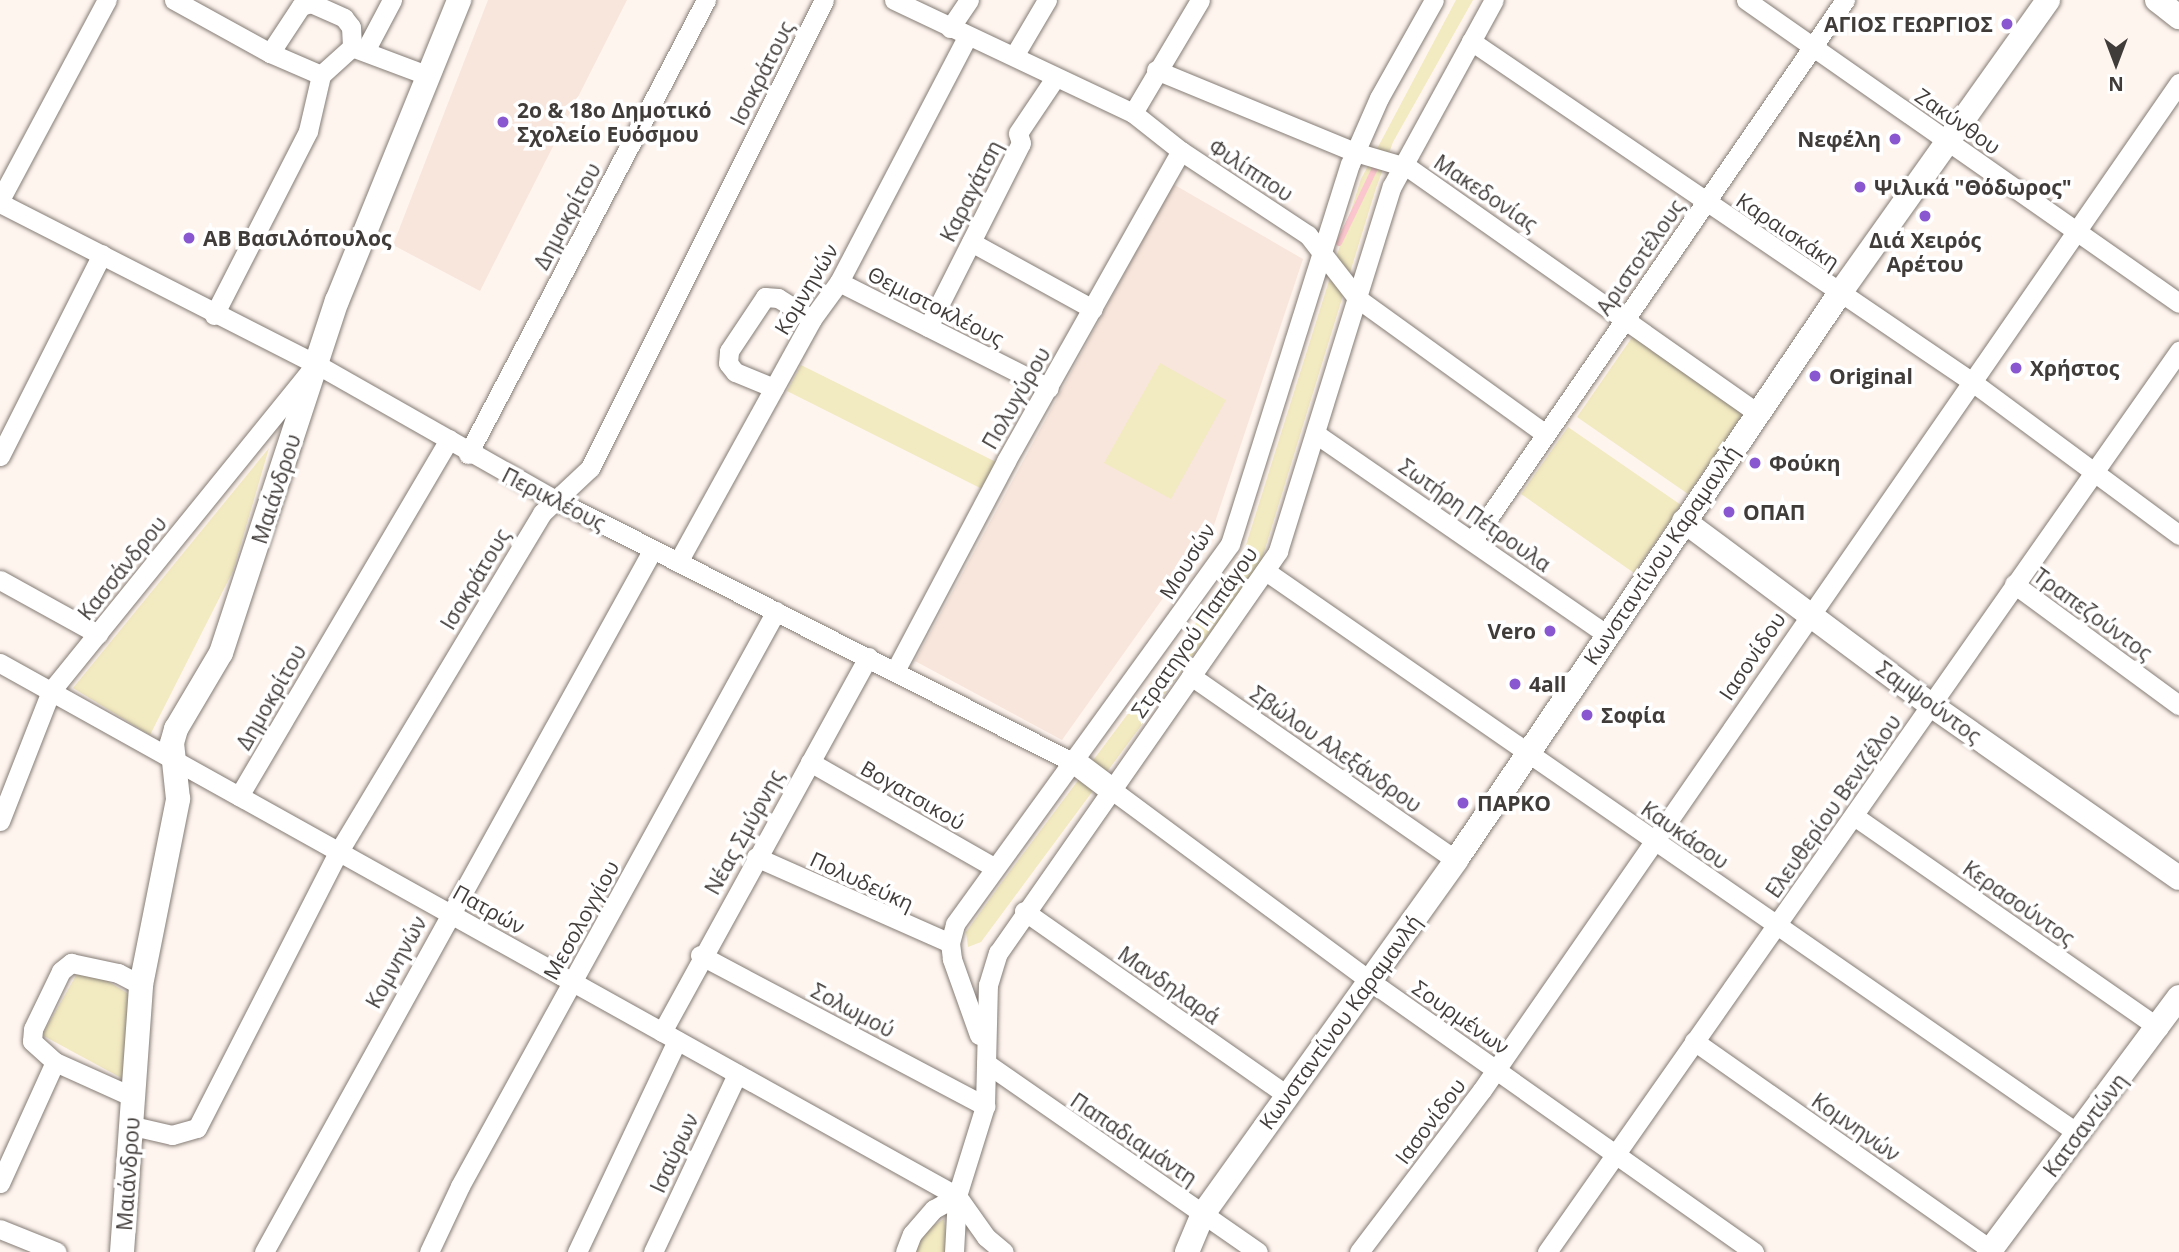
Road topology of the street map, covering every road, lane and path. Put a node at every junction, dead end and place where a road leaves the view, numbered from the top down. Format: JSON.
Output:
{"nodes":[{"id":1,"x":107,"y":0,"type":"edge"},
{"id":2,"x":174,"y":0,"type":"edge"},
{"id":3,"x":392,"y":0,"type":"edge"},
{"id":4,"x":459,"y":0,"type":"edge"},
{"id":5,"x":706,"y":0,"type":"edge"},
{"id":6,"x":824,"y":0,"type":"edge"},
{"id":7,"x":894,"y":0,"type":"edge"},
{"id":8,"x":969,"y":0,"type":"edge"},
{"id":9,"x":1048,"y":0,"type":"edge"},
{"id":10,"x":1200,"y":0,"type":"edge"},
{"id":11,"x":1434,"y":0,"type":"edge"},
{"id":12,"x":1494,"y":0,"type":"edge"},
{"id":13,"x":1746,"y":0,"type":"edge"},
{"id":14,"x":1845,"y":0,"type":"edge"},
{"id":15,"x":2048,"y":0,"type":"edge"},
{"id":16,"x":2157,"y":0,"type":"edge"},
{"id":17,"x":2179,"y":16,"type":"edge"},
{"id":18,"x":958,"y":33,"type":"junction"},
{"id":19,"x":1471,"y":41,"type":"junction"},
{"id":20,"x":1813,"y":47,"type":"junction"},
{"id":21,"x":358,"y":49,"type":"junction"},
{"id":22,"x":270,"y":53,"type":"junction"},
{"id":23,"x":1014,"y":56,"type":"junction"},
{"id":24,"x":1156,"y":70,"type":"junction"},
{"id":25,"x":321,"y":75,"type":"junction"},
{"id":26,"x":429,"y":76,"type":"junction"},
{"id":27,"x":1055,"y":78,"type":"junction"},
{"id":28,"x":2179,"y":83,"type":"edge"},
{"id":29,"x":1133,"y":113,"type":"junction"},
{"id":30,"x":1947,"y":141,"type":"junction"},
{"id":31,"x":1181,"y":151,"type":"junction"},
{"id":32,"x":1355,"y":152,"type":"junction"},
{"id":33,"x":1402,"y":165,"type":"junction"},
{"id":34,"x":0,"y":201,"type":"edge"},
{"id":35,"x":1705,"y":203,"type":"junction"},
{"id":36,"x":2074,"y":230,"type":"junction"},
{"id":37,"x":971,"y":242,"type":"junction"},
{"id":38,"x":1322,"y":252,"type":"junction"},
{"id":39,"x":102,"y":254,"type":"junction"},
{"id":40,"x":839,"y":282,"type":"junction"},
{"id":41,"x":1840,"y":293,"type":"junction"},
{"id":42,"x":1357,"y":298,"type":"junction"},
{"id":43,"x":2179,"y":303,"type":"edge"},
{"id":44,"x":1093,"y":309,"type":"junction"},
{"id":45,"x":214,"y":314,"type":"junction"},
{"id":46,"x":1627,"y":317,"type":"junction"},
{"id":47,"x":812,"y":319,"type":"junction"},
{"id":48,"x":928,"y":327,"type":"junction"},
{"id":49,"x":2179,"y":351,"type":"edge"},
{"id":50,"x":316,"y":364,"type":"junction"},
{"id":51,"x":1971,"y":381,"type":"junction"},
{"id":52,"x":774,"y":388,"type":"junction"},
{"id":53,"x":1049,"y":388,"type":"junction"},
{"id":54,"x":1758,"y":413,"type":"junction"},
{"id":55,"x":1544,"y":433,"type":"junction"},
{"id":56,"x":1316,"y":434,"type":"junction"},
{"id":57,"x":449,"y":439,"type":"junction"},
{"id":58,"x":468,"y":454,"type":"junction"},
{"id":59,"x":0,"y":456,"type":"edge"},
{"id":60,"x":2090,"y":473,"type":"junction"},
{"id":61,"x":554,"y":499,"type":"junction"},
{"id":62,"x":1684,"y":521,"type":"junction"},
{"id":63,"x":2179,"y":535,"type":"edge"},
{"id":64,"x":1473,"y":540,"type":"junction"},
{"id":65,"x":653,"y":549,"type":"junction"},
{"id":66,"x":678,"y":562,"type":"junction"},
{"id":67,"x":1266,"y":572,"type":"junction"},
{"id":68,"x":0,"y":580,"type":"edge"},
{"id":69,"x":2014,"y":584,"type":"junction"},
{"id":70,"x":776,"y":611,"type":"junction"},
{"id":71,"x":1808,"y":614,"type":"junction"},
{"id":72,"x":98,"y":634,"type":"junction"},
{"id":73,"x":1606,"y":634,"type":"junction"},
{"id":74,"x":868,"y":657,"type":"junction"},
{"id":75,"x":0,"y":663,"type":"edge"},
{"id":76,"x":895,"y":671,"type":"junction"},
{"id":77,"x":1191,"y":676,"type":"junction"},
{"id":78,"x":51,"y":691,"type":"junction"},
{"id":79,"x":1931,"y":705,"type":"junction"},
{"id":80,"x":2179,"y":705,"type":"edge"},
{"id":81,"x":1528,"y":753,"type":"junction"},
{"id":82,"x":174,"y":761,"type":"junction"},
{"id":83,"x":810,"y":762,"type":"junction"},
{"id":84,"x":1077,"y":765,"type":"junction"},
{"id":85,"x":1112,"y":790,"type":"junction"},
{"id":86,"x":239,"y":796,"type":"junction"},
{"id":87,"x":3,"y":799,"type":"edge"},
{"id":88,"x":1854,"y":816,"type":"junction"},
{"id":89,"x":0,"y":821,"type":"edge"},
{"id":90,"x":1654,"y":841,"type":"junction"},
{"id":91,"x":339,"y":852,"type":"junction"},
{"id":92,"x":756,"y":857,"type":"junction"},
{"id":93,"x":1455,"y":860,"type":"junction"},
{"id":94,"x":993,"y":867,"type":"junction"},
{"id":95,"x":2179,"y":878,"type":"edge"},
{"id":96,"x":1024,"y":911,"type":"junction"},
{"id":97,"x":449,"y":913,"type":"junction"},
{"id":98,"x":1777,"y":928,"type":"junction"},
{"id":99,"x":950,"y":943,"type":"junction"},
{"id":100,"x":700,"y":955,"type":"junction"},
{"id":101,"x":1370,"y":981,"type":"junction"},
{"id":102,"x":573,"y":982,"type":"junction"},
{"id":103,"x":141,"y":985,"type":"junction"},
{"id":104,"x":2177,"y":1004,"type":"edge"},
{"id":105,"x":2159,"y":1028,"type":"junction"},
{"id":106,"x":669,"y":1036,"type":"junction"},
{"id":107,"x":1695,"y":1041,"type":"junction"},
{"id":108,"x":55,"y":1062,"type":"junction"},
{"id":109,"x":986,"y":1063,"type":"junction"},
{"id":110,"x":1495,"y":1069,"type":"junction"},
{"id":111,"x":737,"y":1073,"type":"junction"},
{"id":112,"x":1288,"y":1096,"type":"junction"},
{"id":113,"x":133,"y":1097,"type":"junction"},
{"id":114,"x":985,"y":1106,"type":"junction"},
{"id":115,"x":133,"y":1126,"type":"junction"},
{"id":116,"x":2079,"y":1134,"type":"junction"},
{"id":117,"x":1615,"y":1154,"type":"junction"},
{"id":118,"x":0,"y":1183,"type":"edge"},
{"id":119,"x":957,"y":1196,"type":"junction"},
{"id":120,"x":1203,"y":1214,"type":"junction"},
{"id":121,"x":0,"y":1229,"type":"edge"},
{"id":122,"x":1990,"y":1251,"type":"edge"},
{"id":123,"x":57,"y":1252,"type":"edge"},
{"id":124,"x":122,"y":1252,"type":"edge"},
{"id":125,"x":264,"y":1252,"type":"edge"},
{"id":126,"x":429,"y":1252,"type":"edge"},
{"id":127,"x":577,"y":1252,"type":"edge"},
{"id":128,"x":653,"y":1252,"type":"edge"},
{"id":129,"x":905,"y":1252,"type":"edge"},
{"id":130,"x":954,"y":1252,"type":"edge"},
{"id":131,"x":1004,"y":1252,"type":"edge"},
{"id":132,"x":1187,"y":1252,"type":"edge"},
{"id":133,"x":1258,"y":1252,"type":"edge"},
{"id":134,"x":1359,"y":1252,"type":"edge"},
{"id":135,"x":1547,"y":1252,"type":"edge"},
{"id":136,"x":1754,"y":1252,"type":"edge"}],
"edges":[{"from":1,"to":34,"type":"street"},
{"from":2,"to":22,"type":"street"},
{"from":3,"to":21,"type":"street"},
{"from":4,"to":26,"type":"street","name":"Μαιάνδρου"},
{"from":5,"to":58,"type":"street","name":"Δημοκρίτου"},
{"from":6,"to":61,"type":"street","name":"Ισοκράτους"},
{"from":7,"to":18,"type":"street","name":"Φιλίππου"},
{"from":8,"to":18,"type":"street","name":"Κομνηνών"},
{"from":9,"to":23,"type":"street"},
{"from":10,"to":24,"type":"street"},
{"from":11,"to":32,"type":"street","name":"Μουσών"},
{"from":12,"to":19,"type":"street","name":"Στρατηγού Παπάγου"},
{"from":13,"to":20,"type":"street","name":"Ζακύνθου"},
{"from":14,"to":20,"type":"street","name":"Αριστοτέλους"},
{"from":15,"to":30,"type":"street","name":"Κωνσταντίνου Καραμανλή"},
{"from":16,"to":17,"type":"street"},
{"from":18,"to":23,"type":"street","name":"Φιλίππου"},
{"from":18,"to":40,"type":"street","name":"Κομνηνών"},
{"from":19,"to":33,"type":"street","name":"Στρατηγού Παπάγου"},
{"from":19,"to":35,"type":"street","name":"Καραισκάκη"},
{"from":20,"to":30,"type":"street","name":"Ζακύνθου"},
{"from":20,"to":35,"type":"street","name":"Αριστοτέλους"},
{"from":21,"to":22,"type":"street"},
{"from":21,"to":25,"type":"street"},
{"from":21,"to":26,"type":"street"},
{"from":22,"to":25,"type":"street"},
{"from":23,"to":27,"type":"street","name":"Φιλίππου"},
{"from":24,"to":29,"type":"street"},
{"from":24,"to":32,"type":"street","name":"Μακεδονίας"},
{"from":25,"to":45,"type":"street"},
{"from":26,"to":50,"type":"street","name":"Μαιάνδρου"},
{"from":27,"to":29,"type":"street","name":"Φιλίππου"},
{"from":27,"to":37,"type":"street","name":"Καραγάτση"},
{"from":28,"to":36,"type":"street","name":"Ιασoνίδου"},
{"from":29,"to":31,"type":"street","name":"Φιλίππου"},
{"from":30,"to":36,"type":"street","name":"Ζακύνθου"},
{"from":30,"to":41,"type":"street","name":"Κωνσταντίνου Καραμανλή"},
{"from":31,"to":38,"type":"street","name":"Φιλίππου"},
{"from":31,"to":44,"type":"street","name":"Πολυγύρου"},
{"from":32,"to":33,"type":"street","name":"Μακεδονίας"},
{"from":32,"to":38,"type":"street","name":"Μουσών"},
{"from":33,"to":42,"type":"street","name":"Στρατηγού Παπάγου"},
{"from":33,"to":46,"type":"street","name":"Μακεδονίας"},
{"from":34,"to":39,"type":"street","name":"Περικλέους"},
{"from":35,"to":41,"type":"street","name":"Καραισκάκη"},
{"from":35,"to":46,"type":"street","name":"Αριστοτέλους"},
{"from":36,"to":43,"type":"street","name":"Ζακύνθου"},
{"from":36,"to":51,"type":"street","name":"Ιασoνίδου"},
{"from":37,"to":44,"type":"street"},
{"from":37,"to":48,"type":"street","name":"Καραγάτση"},
{"from":38,"to":42,"type":"street","name":"Φιλίππου"},
{"from":38,"to":84,"type":"street","name":"Μουσών"},
{"from":39,"to":45,"type":"street","name":"Περικλέους"},
{"from":39,"to":59,"type":"street"},
{"from":40,"to":47,"type":"street","name":"Κομνηνών"},
{"from":40,"to":48,"type":"street","name":"Θεμιστοκλέους"},
{"from":41,"to":51,"type":"street","name":"Καραισκάκη"},
{"from":41,"to":54,"type":"street","name":"Κωνσταντίνου Καραμανλή"},
{"from":42,"to":55,"type":"street","name":"Φιλίππου"},
{"from":42,"to":56,"type":"street","name":"Στρατηγού Παπάγου"},
{"from":44,"to":53,"type":"street","name":"Πολυγύρου"},
{"from":45,"to":50,"type":"street","name":"Περικλέους"},
{"from":46,"to":54,"type":"street","name":"Μακεδονίας"},
{"from":46,"to":55,"type":"street","name":"Αριστοτέλους"},
{"from":47,"to":52,"type":"street","name":"Κομνηνών"},
{"from":47,"to":52,"type":"street"},
{"from":48,"to":53,"type":"street","name":"Θεμιστοκλέους"},
{"from":49,"to":60,"type":"street","name":"Ελευθερίου Βενιζέλου"},
{"from":50,"to":57,"type":"street","name":"Περικλέους"},
{"from":50,"to":72,"type":"street","name":"Κασσάνδρου"},
{"from":50,"to":82,"type":"street","name":"Μαιάνδρου"},
{"from":51,"to":60,"type":"street","name":"Καραισκάκη"},
{"from":51,"to":71,"type":"street","name":"Ιασoνίδου"},
{"from":52,"to":66,"type":"street","name":"Κομνηνών"},
{"from":53,"to":76,"type":"street","name":"Πολυγύρου"},
{"from":54,"to":62,"type":"street","name":"Κωνσταντίνου Καραμανλή"},
{"from":55,"to":64,"type":"street","name":"Αριστοτέλους"},
{"from":56,"to":64,"type":"street","name":"Σωτήρη Πέτρουλα"},
{"from":56,"to":67,"type":"street","name":"Στρατηγού Παπάγου"},
{"from":57,"to":58,"type":"street","name":"Περικλέους"},
{"from":57,"to":86,"type":"street","name":"Δημοκρίτου"},
{"from":58,"to":61,"type":"street","name":"Περικλέους"},
{"from":60,"to":63,"type":"street","name":"Καραισκάκη"},
{"from":60,"to":69,"type":"street","name":"Ελευθερίου Βενιζέλου"},
{"from":61,"to":65,"type":"street","name":"Περικλέους"},
{"from":61,"to":91,"type":"street","name":"Ισοκράτους"},
{"from":62,"to":71,"type":"street","name":"Σαμψούντος"},
{"from":62,"to":73,"type":"street","name":"Κωνσταντίνου Καραμανλή"},
{"from":64,"to":73,"type":"street","name":"Σωτήρη Πέτρουλα"},
{"from":65,"to":66,"type":"street","name":"Περικλέους"},
{"from":65,"to":97,"type":"street","name":"Κομνηνών"},
{"from":66,"to":70,"type":"street","name":"Περικλέους"},
{"from":67,"to":77,"type":"street","name":"Στρατηγού Παπάγου"},
{"from":67,"to":81,"type":"street","name":"Καυκάσου"},
{"from":68,"to":72,"type":"street"},
{"from":69,"to":79,"type":"street","name":"Ελευθερίου Βενιζέλου"},
{"from":69,"to":80,"type":"street","name":"Τραπεζούντος"},
{"from":70,"to":74,"type":"street","name":"Περικλέους"},
{"from":70,"to":102,"type":"street","name":"Μεσολογγίου"},
{"from":71,"to":79,"type":"street","name":"Σαμψούντος"},
{"from":71,"to":90,"type":"street","name":"Ιασoνίδου"},
{"from":72,"to":78,"type":"street","name":"Κασσάνδρου"},
{"from":73,"to":81,"type":"street","name":"Κωνσταντίνου Καραμανλή"},
{"from":74,"to":76,"type":"street","name":"Περικλέους"},
{"from":74,"to":83,"type":"street","name":"Νέας Σμύρνης"},
{"from":75,"to":78,"type":"street","name":"Πατρών"},
{"from":76,"to":84,"type":"street","name":"Περικλέους"},
{"from":77,"to":85,"type":"street","name":"Στρατηγού Παπάγου"},
{"from":77,"to":93,"type":"street","name":"Σβώλου Αλεξάνδρου"},
{"from":78,"to":82,"type":"street","name":"Πατρών"},
{"from":78,"to":87,"type":"street","name":"Κασσάνδρου"},
{"from":79,"to":88,"type":"street","name":"Ελευθερίου Βενιζέλου"},
{"from":79,"to":95,"type":"street","name":"Σαμψούντος"},
{"from":81,"to":90,"type":"street","name":"Καυκάσου"},
{"from":81,"to":93,"type":"street","name":"Κωνσταντίνου Καραμανλή"},
{"from":82,"to":86,"type":"street","name":"Πατρών"},
{"from":82,"to":103,"type":"street","name":"Μαιάνδρου"},
{"from":83,"to":92,"type":"street","name":"Νέας Σμύρνης"},
{"from":83,"to":94,"type":"street","name":"Βογατσικού"},
{"from":84,"to":85,"type":"street","name":"Περικλέους"},
{"from":84,"to":94,"type":"street","name":"Μουσών"},
{"from":85,"to":96,"type":"street","name":"Στρατηγού Παπάγου"},
{"from":85,"to":101,"type":"street","name":"Σουρμένων"},
{"from":86,"to":91,"type":"street","name":"Πατρών"},
{"from":87,"to":89,"type":"street","name":"Κασσάνδρου"},
{"from":88,"to":98,"type":"street","name":"Ελευθερίου Βενιζέλου"},
{"from":88,"to":105,"type":"street","name":"Κερασούντος"},
{"from":90,"to":98,"type":"street","name":"Καυκάσου"},
{"from":90,"to":110,"type":"street","name":"Ιασoνίδου"},
{"from":91,"to":97,"type":"street","name":"Πατρών"},
{"from":91,"to":115,"type":"street","name":"Ισοκράτους"},
{"from":92,"to":99,"type":"street","name":"Πολυδεύκη"},
{"from":92,"to":100,"type":"street","name":"Νέας Σμύρνης"},
{"from":93,"to":101,"type":"street","name":"Κωνσταντίνου Καραμανλή"},
{"from":94,"to":99,"type":"street","name":"Μουσών"},
{"from":96,"to":109,"type":"street","name":"Στρατηγού Παπάγου"},
{"from":96,"to":112,"type":"street","name":"Μανδηλαρά"},
{"from":97,"to":102,"type":"street","name":"Πατρών"},
{"from":97,"to":125,"type":"street","name":"Κομνηνών"},
{"from":98,"to":107,"type":"street","name":"Ελευθερίου Βενιζέλου"},
{"from":98,"to":116,"type":"street","name":"Καυκάσου"},
{"from":99,"to":109,"type":"street"},
{"from":100,"to":106,"type":"street","name":"Νέας Σμύρνης"},
{"from":100,"to":114,"type":"street","name":"Σολωμού"},
{"from":101,"to":110,"type":"street","name":"Σουρμένων"},
{"from":101,"to":112,"type":"street","name":"Κωνσταντίνου Καραμανλή"},
{"from":102,"to":106,"type":"street","name":"Πατρών"},
{"from":102,"to":126,"type":"street","name":"Μεσολογγίου"},
{"from":103,"to":108,"type":"street","name":"Μαιάνδρου"},
{"from":103,"to":113,"type":"street","name":"Μαιάνδρου"},
{"from":104,"to":105,"type":"street","name":"Κατσαντώνη"},
{"from":105,"to":116,"type":"street","name":"Κατσαντώνη"},
{"from":106,"to":111,"type":"street","name":"Πατρών"},
{"from":106,"to":127,"type":"street","name":"Νέας Σμύρνης"},
{"from":107,"to":117,"type":"street","name":"Ελευθερίου Βενιζέλου"},
{"from":107,"to":122,"type":"street","name":"Κομνηνών"},
{"from":108,"to":113,"type":"street","name":"Μαιάνδρου"},
{"from":108,"to":118,"type":"street"},
{"from":109,"to":114,"type":"street","name":"Στρατηγού Παπάγου"},
{"from":109,"to":120,"type":"street","name":"Παπαδιαμάντη"},
{"from":110,"to":117,"type":"street","name":"Σουρμένων"},
{"from":110,"to":134,"type":"street","name":"Ιασoνίδου"},
{"from":111,"to":119,"type":"street","name":"Πατρών"},
{"from":111,"to":128,"type":"street","name":"Ισαύρων"},
{"from":112,"to":120,"type":"street","name":"Κωνσταντίνου Καραμανλή"},
{"from":113,"to":115,"type":"street","name":"Μαιάνδρου"},
{"from":114,"to":119,"type":"street","name":"Στρατηγού Παπάγου"},
{"from":115,"to":124,"type":"street","name":"Μαιάνδρου"},
{"from":116,"to":122,"type":"street","name":"Κατσαντώνη"},
{"from":117,"to":135,"type":"street","name":"Ελευθερίου Βενιζέλου"},
{"from":117,"to":136,"type":"street","name":"Σουρμένων"},
{"from":119,"to":129,"type":"street"},
{"from":119,"to":130,"type":"street","name":"Στρατηγού Παπάγου"},
{"from":119,"to":131,"type":"street"},
{"from":120,"to":132,"type":"street","name":"Κωνσταντίνου Καραμανλή"},
{"from":120,"to":133,"type":"street","name":"Παπαδιαμάντη"},
{"from":121,"to":123,"type":"street"}]}
